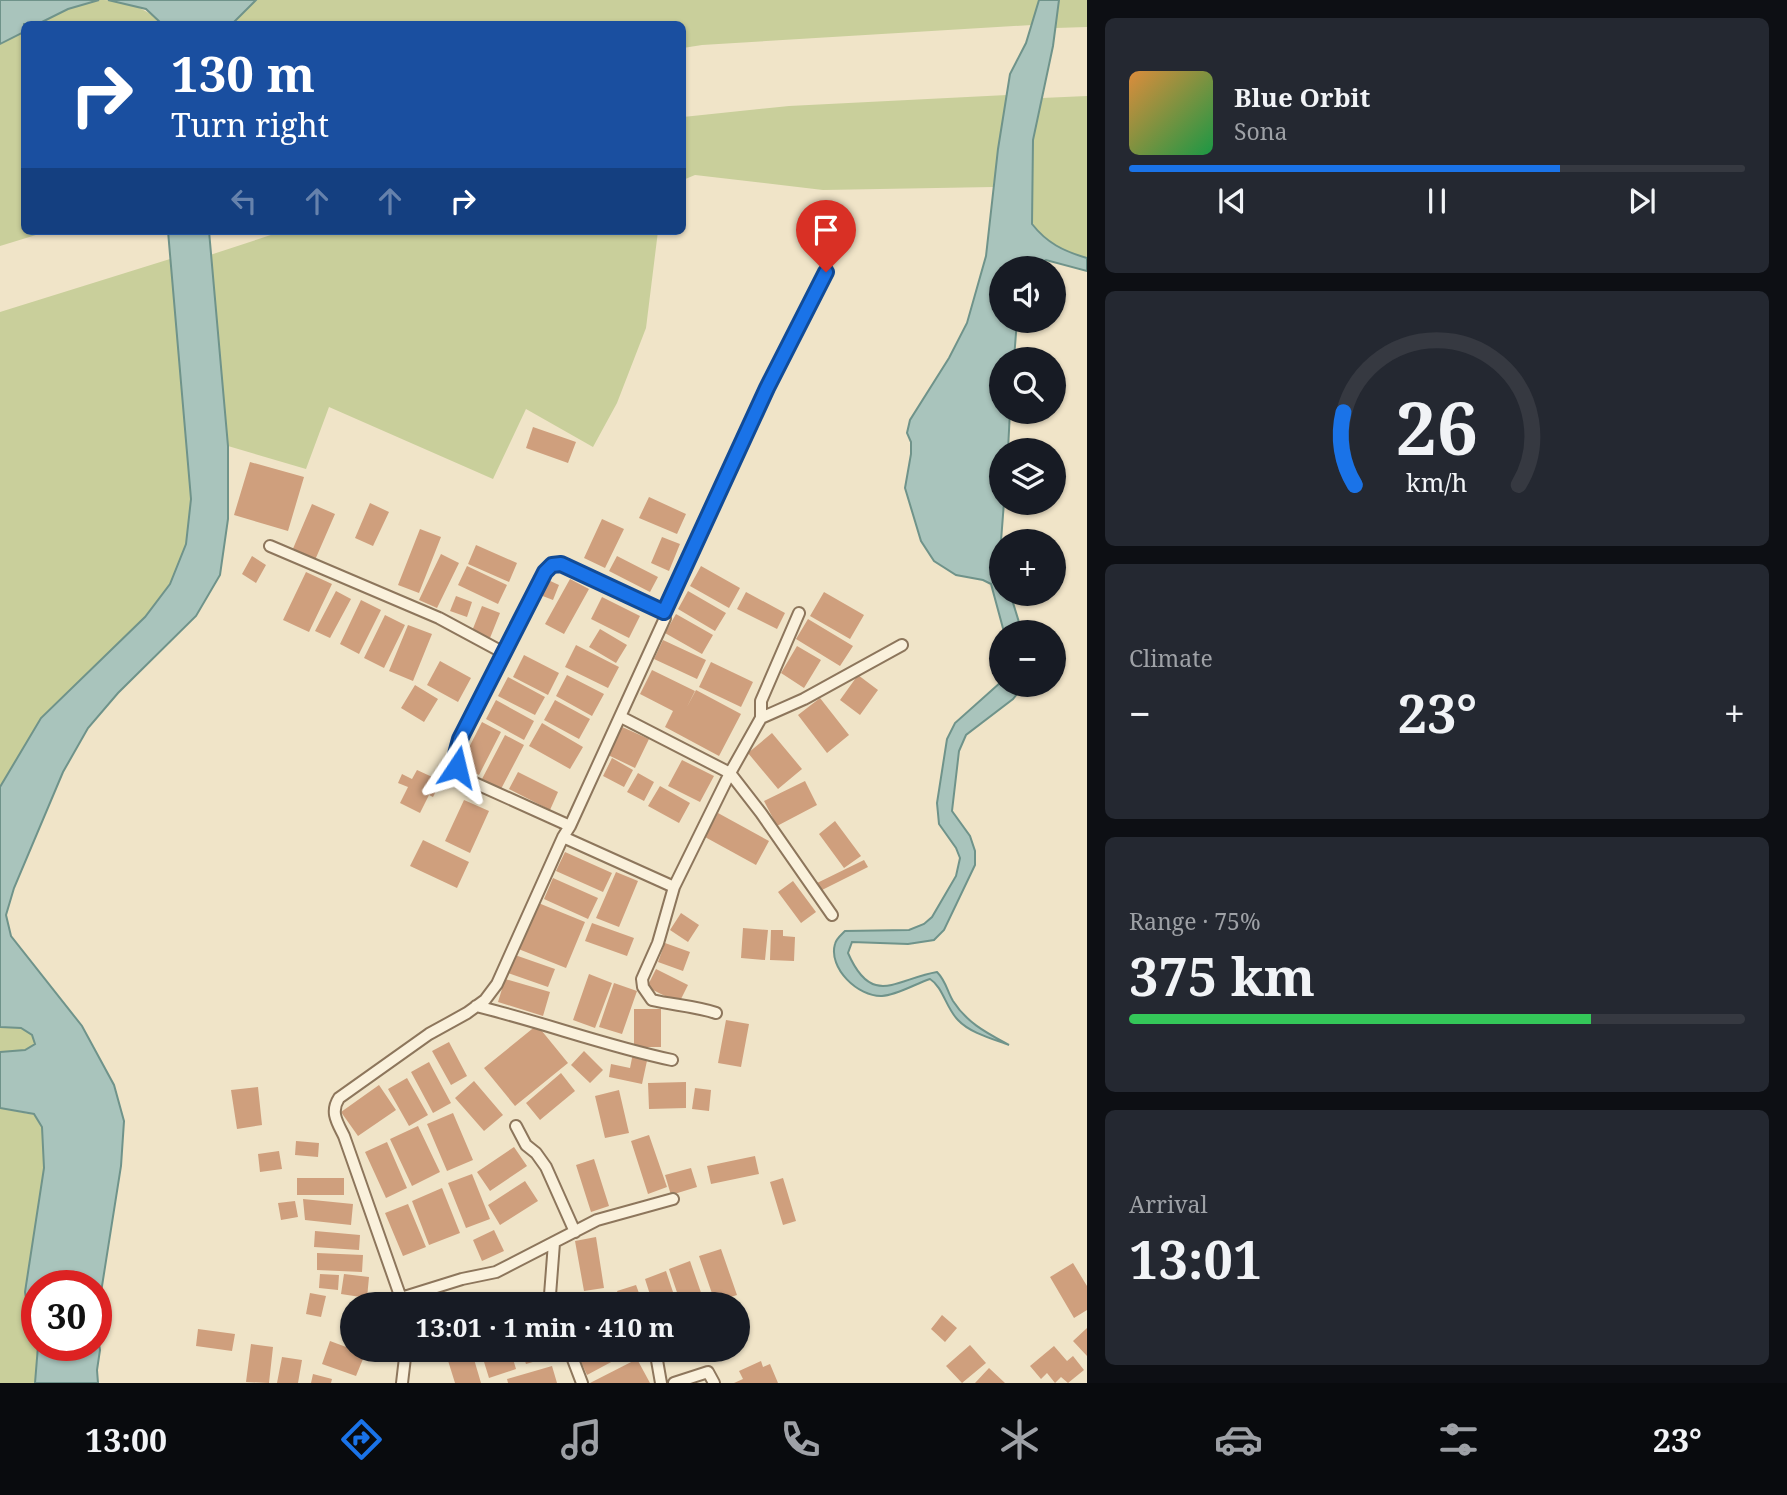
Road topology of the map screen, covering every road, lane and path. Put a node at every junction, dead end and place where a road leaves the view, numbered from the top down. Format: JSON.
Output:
{"nodes":[{"id":1,"x":826,"y":272,"type":"dead end"},
{"id":2,"x":270,"y":546,"type":"dead end"},
{"id":3,"x":664,"y":612,"type":"junction"},
{"id":4,"x":799,"y":613,"type":"dead end"},
{"id":5,"x":902,"y":645,"type":"dead end"},
{"id":6,"x":504,"y":653,"type":"junction"},
{"id":7,"x":621,"y":718,"type":"junction"},
{"id":8,"x":761,"y":718,"type":"junction"},
{"id":9,"x":730,"y":773,"type":"junction"},
{"id":10,"x":570,"y":826,"type":"junction"},
{"id":11,"x":563,"y":837,"type":"junction"},
{"id":12,"x":674,"y":887,"type":"junction"},
{"id":13,"x":832,"y":915,"type":"dead end"},
{"id":14,"x":476,"y":1006,"type":"junction"},
{"id":15,"x":716,"y":1013,"type":"dead end"},
{"id":16,"x":672,"y":1060,"type":"dead end"},
{"id":17,"x":516,"y":1126,"type":"dead end"},
{"id":18,"x":673,"y":1199,"type":"dead end"},
{"id":19,"x":575,"y":1232,"type":"junction"},
{"id":20,"x":554,"y":1243,"type":"junction"},
{"id":21,"x":399,"y":1292,"type":"edge"},
{"id":22,"x":427,"y":1292,"type":"edge"},
{"id":23,"x":550,"y":1292,"type":"edge"},
{"id":24,"x":404,"y":1362,"type":"edge"},
{"id":25,"x":574,"y":1362,"type":"edge"},
{"id":26,"x":657,"y":1362,"type":"edge"},
{"id":27,"x":402,"y":1383,"type":"edge"},
{"id":28,"x":582,"y":1383,"type":"edge"},
{"id":29,"x":660,"y":1383,"type":"edge"},
{"id":30,"x":674,"y":1383,"type":"edge"},
{"id":31,"x":714,"y":1383,"type":"edge"}],
"edges":[{"from":1,"to":3,"type":"street"},
{"from":2,"to":6,"type":"street"},
{"from":3,"to":6,"type":"street"},
{"from":3,"to":7,"type":"street"},
{"from":4,"to":8,"type":"street"},
{"from":5,"to":8,"type":"street"},
{"from":6,"to":10,"type":"street"},
{"from":7,"to":9,"type":"street"},
{"from":7,"to":10,"type":"street"},
{"from":8,"to":9,"type":"street"},
{"from":9,"to":12,"type":"street"},
{"from":9,"to":13,"type":"street"},
{"from":10,"to":11,"type":"street"},
{"from":11,"to":12,"type":"street"},
{"from":11,"to":14,"type":"street"},
{"from":12,"to":15,"type":"street"},
{"from":14,"to":16,"type":"street"},
{"from":14,"to":21,"type":"street"},
{"from":17,"to":19,"type":"street"},
{"from":18,"to":19,"type":"street"},
{"from":19,"to":20,"type":"street"},
{"from":20,"to":22,"type":"street"},
{"from":20,"to":23,"type":"street"},
{"from":24,"to":27,"type":"street"},
{"from":25,"to":28,"type":"street"},
{"from":26,"to":29,"type":"street"},
{"from":30,"to":31,"type":"street"}]}
